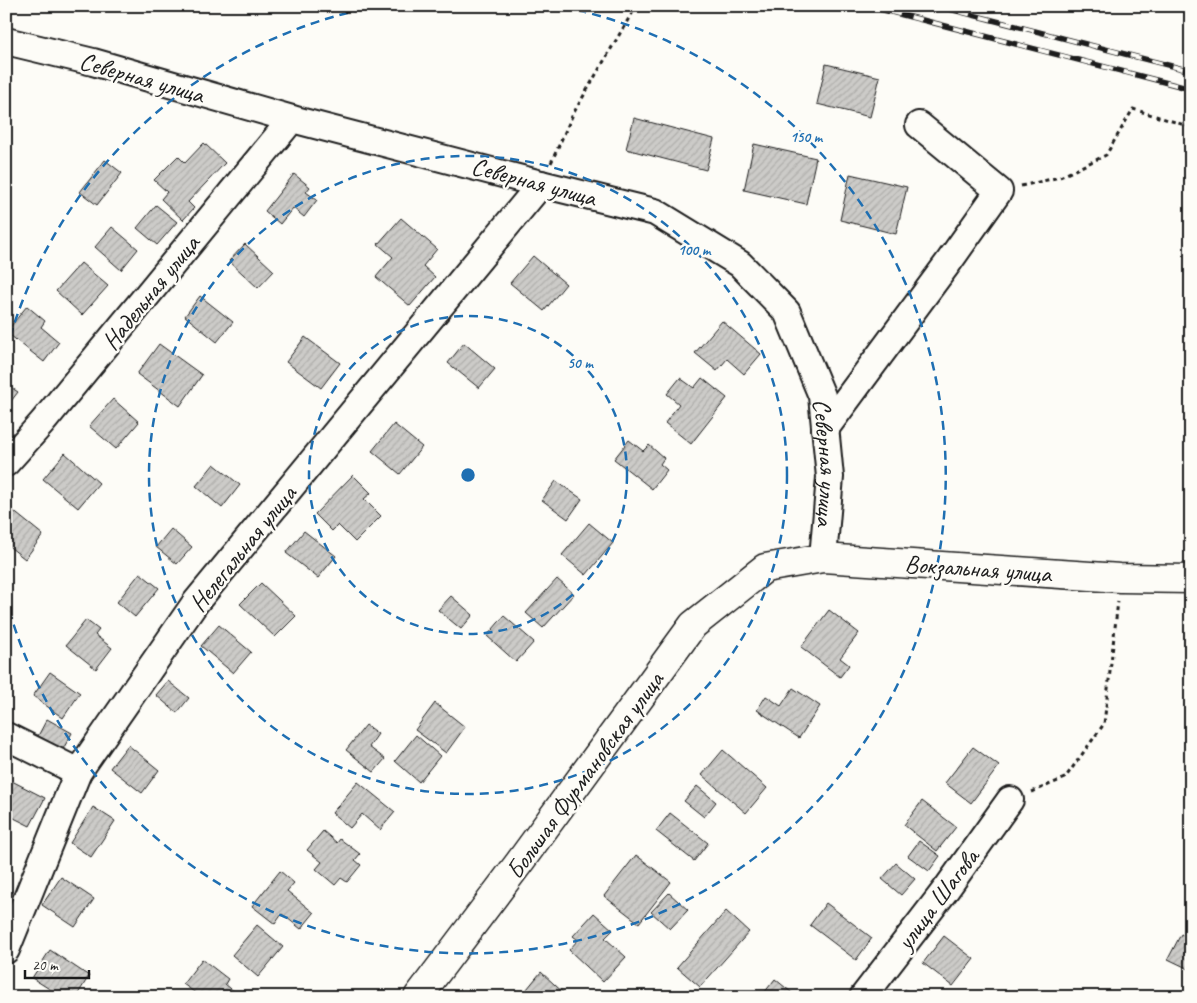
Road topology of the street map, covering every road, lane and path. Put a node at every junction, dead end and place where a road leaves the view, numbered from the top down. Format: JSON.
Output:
{"nodes":[{"id":1,"x":637,"y":6,"type":"edge"},
{"id":2,"x":6,"y":41,"type":"edge"},
{"id":3,"x":292,"y":119,"type":"junction"},
{"id":4,"x":919,"y":125,"type":"dead end"},
{"id":5,"x":1191,"y":127,"type":"edge"},
{"id":6,"x":541,"y":184,"type":"junction"},
{"id":7,"x":999,"y":191,"type":"junction"},
{"id":8,"x":825,"y":428,"type":"junction"},
{"id":9,"x":6,"y":463,"type":"edge"},
{"id":10,"x":823,"y":558,"type":"junction"},
{"id":11,"x":765,"y":568,"type":"joint"},
{"id":12,"x":1120,"y":578,"type":"junction"},
{"id":13,"x":1191,"y":579,"type":"edge"},
{"id":14,"x":6,"y":736,"type":"edge"},
{"id":15,"x":78,"y":772,"type":"junction"},
{"id":16,"x":1010,"y":800,"type":"joint"},
{"id":17,"x":6,"y":950,"type":"edge"},
{"id":18,"x":418,"y":997,"type":"edge"},
{"id":19,"x":863,"y":997,"type":"edge"}],
"edges":[{"from":1,"to":6,"type":"path"},
{"from":2,"to":3,"type":"street","name":"Северная улица"},
{"from":3,"to":6,"type":"street","name":"Северная улица"},
{"from":3,"to":9,"type":"street","name":"Надельная улица"},
{"from":4,"to":7,"type":"street"},
{"from":5,"to":7,"type":"path"},
{"from":6,"to":8,"type":"street","name":"Северная улица"},
{"from":6,"to":15,"type":"street","name":"Нелегальная улица"},
{"from":7,"to":8,"type":"street"},
{"from":8,"to":10,"type":"street","name":"Северная улица"},
{"from":10,"to":11,"type":"main road","name":"Вокзальная улица"},
{"from":10,"to":12,"type":"main road","name":"Вокзальная улица"},
{"from":11,"to":18,"type":"main road","name":"Большая Фурмановская улица"},
{"from":12,"to":13,"type":"main road","name":"Вокзальная улица"},
{"from":12,"to":16,"type":"path"},
{"from":14,"to":15,"type":"street"},
{"from":15,"to":17,"type":"street","name":"Нелегальная улица"},
{"from":16,"to":19,"type":"street","name":"улица Шагова"}]}
